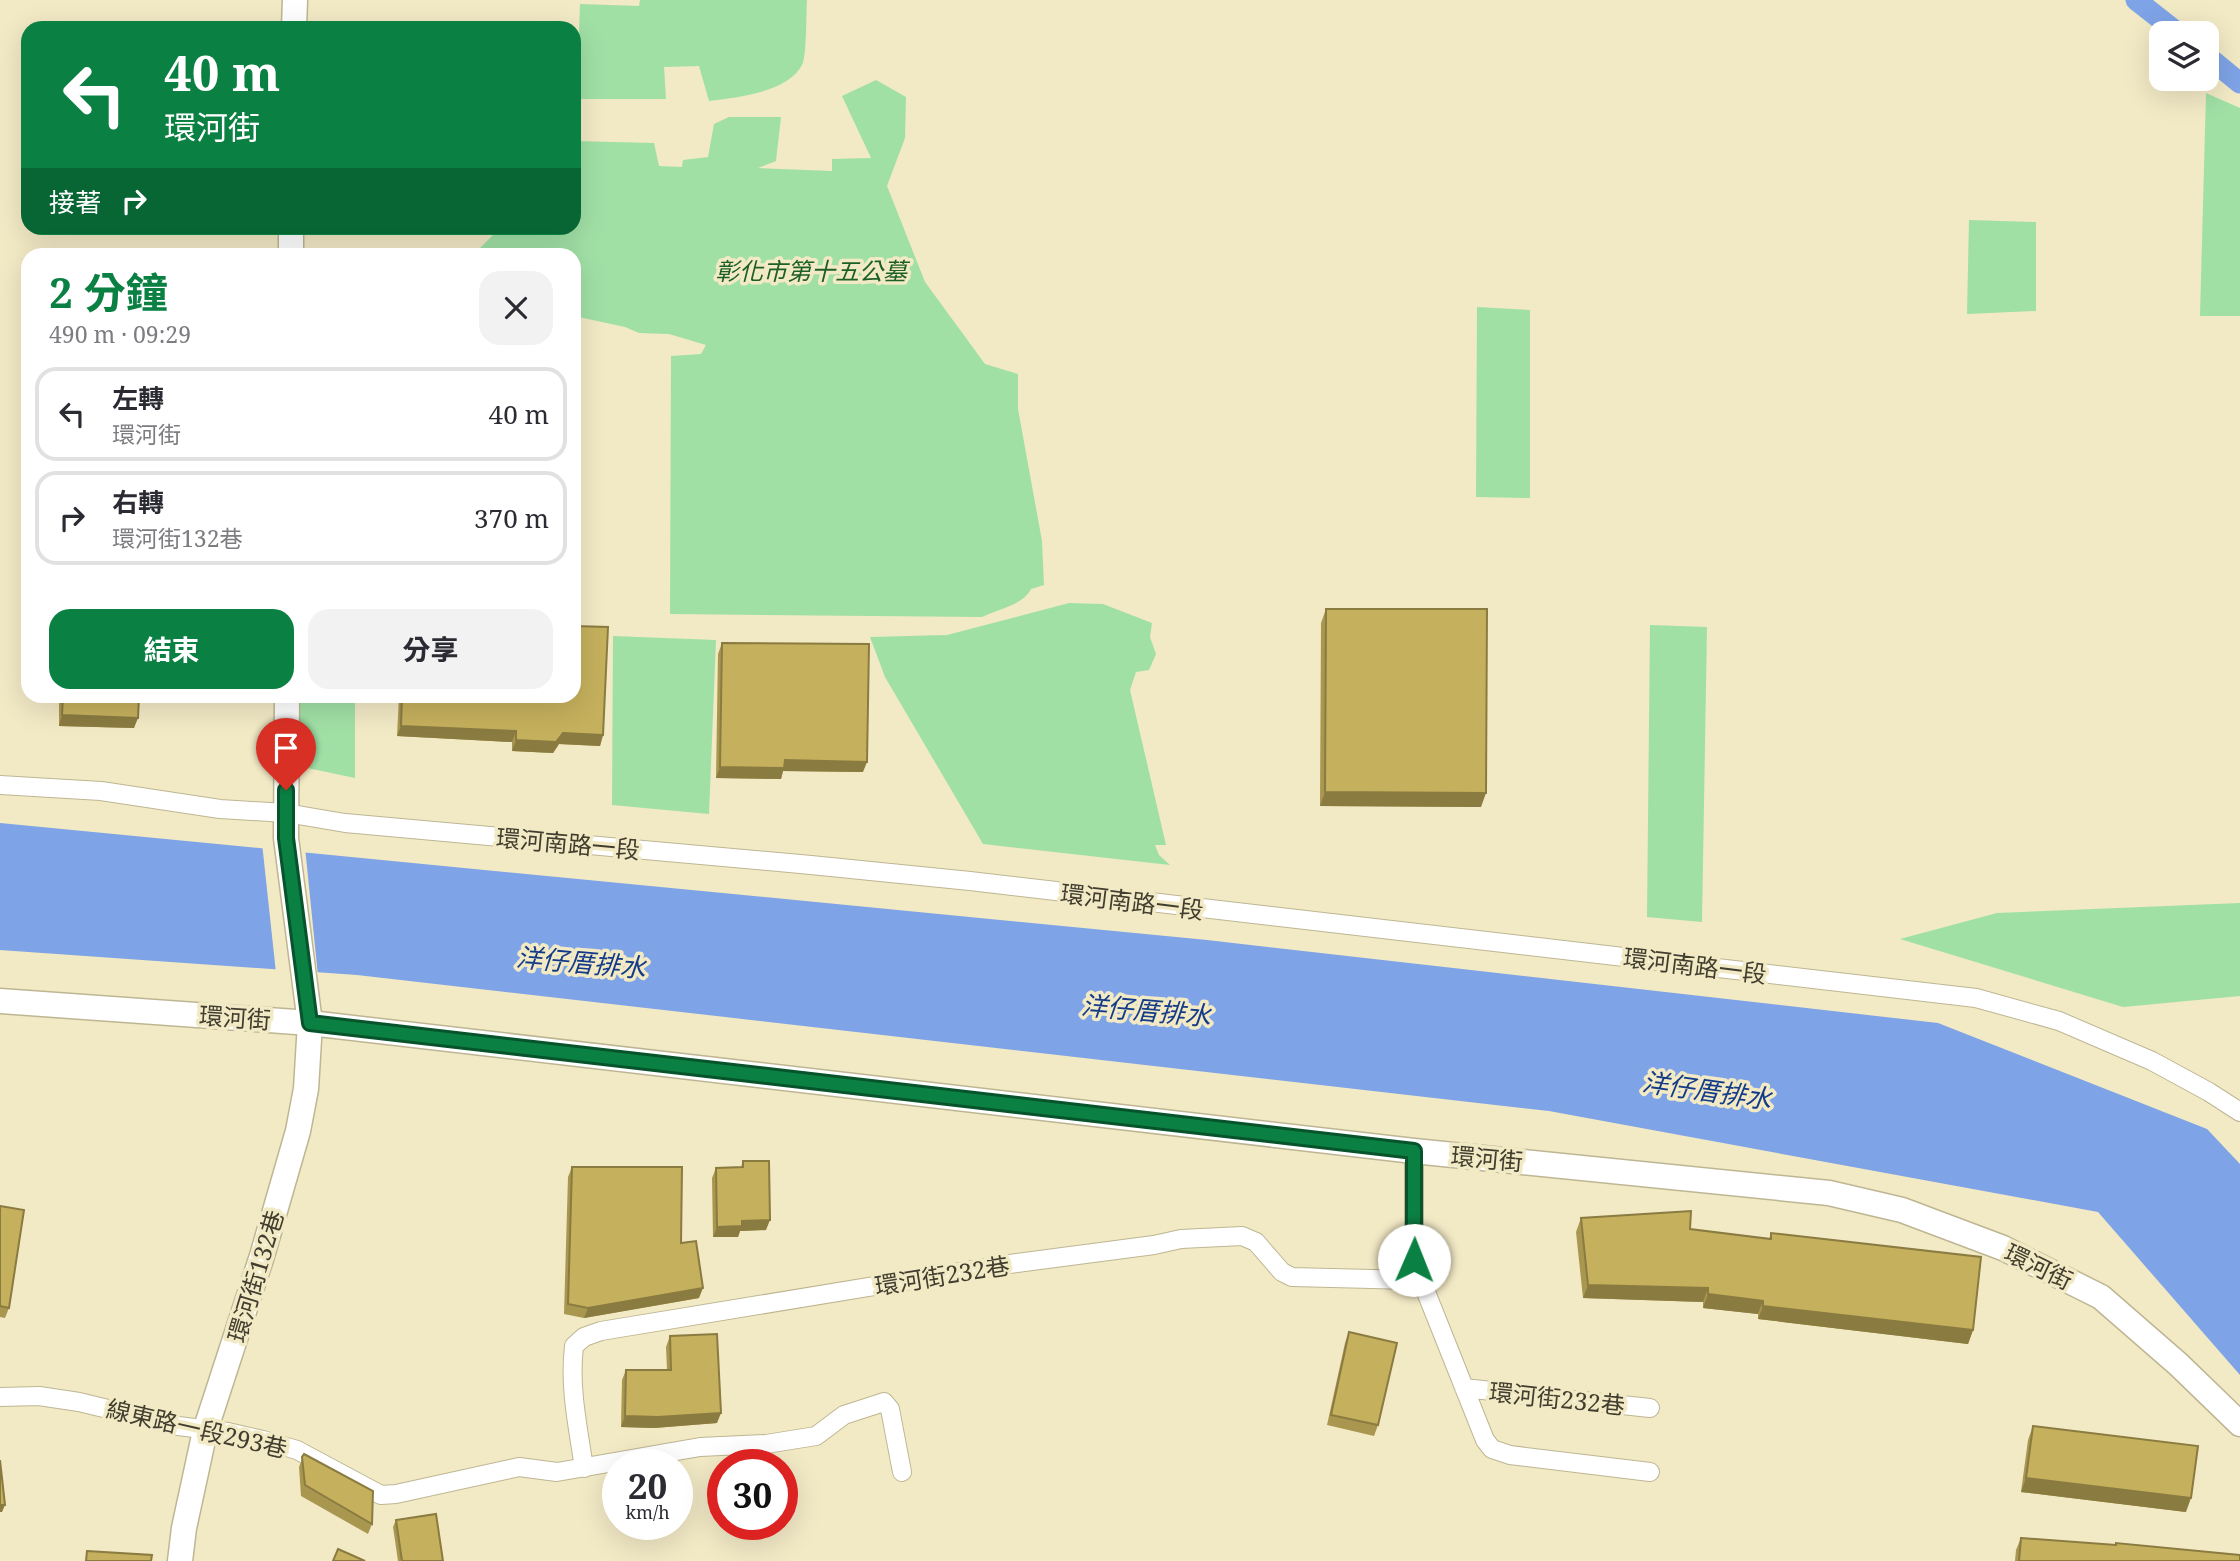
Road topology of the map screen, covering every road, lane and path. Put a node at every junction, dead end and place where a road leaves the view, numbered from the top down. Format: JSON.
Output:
{"nodes":[{"id":1,"x":295,"y":0,"type":"edge"},
{"id":2,"x":294,"y":21,"type":"edge"},
{"id":3,"x":287,"y":703,"type":"edge"},
{"id":4,"x":0,"y":785,"type":"edge"},
{"id":5,"x":286,"y":813,"type":"junction"},
{"id":6,"x":0,"y":1001,"type":"edge"},
{"id":7,"x":310,"y":1023,"type":"junction"},
{"id":8,"x":2240,"y":1112,"type":"edge"},
{"id":9,"x":1414,"y":1151,"type":"junction"},
{"id":10,"x":1422,"y":1282,"type":"junction"},
{"id":11,"x":1464,"y":1388,"type":"junction"},
{"id":12,"x":0,"y":1397,"type":"edge"},
{"id":13,"x":1650,"y":1408,"type":"dead end"},
{"id":14,"x":2240,"y":1423,"type":"edge"},
{"id":15,"x":205,"y":1431,"type":"junction"},
{"id":16,"x":584,"y":1468,"type":"junction"},
{"id":17,"x":902,"y":1472,"type":"dead end"},
{"id":18,"x":1650,"y":1472,"type":"dead end"},
{"id":19,"x":180,"y":1561,"type":"edge"}],
"edges":[{"from":1,"to":2,"type":"street"},
{"from":3,"to":5,"type":"street","name":"環河街132巷"},
{"from":4,"to":5,"type":"street","name":"環河南路一段"},
{"from":5,"to":7,"type":"street","name":"環河街132巷"},
{"from":5,"to":8,"type":"street","name":"環河南路一段"},
{"from":6,"to":7,"type":"street","name":"環河街"},
{"from":7,"to":9,"type":"street","name":"環河街"},
{"from":7,"to":15,"type":"street","name":"環河街132巷"},
{"from":9,"to":10,"type":"street","name":"環河街232巷"},
{"from":9,"to":14,"type":"street","name":"環河街"},
{"from":10,"to":11,"type":"street","name":"環河街232巷"},
{"from":10,"to":16,"type":"street","name":"環河街232巷"},
{"from":11,"to":13,"type":"street","name":"環河街232巷"},
{"from":11,"to":18,"type":"street","name":"環河街232巷"},
{"from":12,"to":15,"type":"street","name":"線東路一段293巷"},
{"from":15,"to":16,"type":"street","name":"線東路一段293巷"},
{"from":15,"to":19,"type":"street","name":"環河街132巷"},
{"from":16,"to":17,"type":"street","name":"線東路一段293巷"}]}
